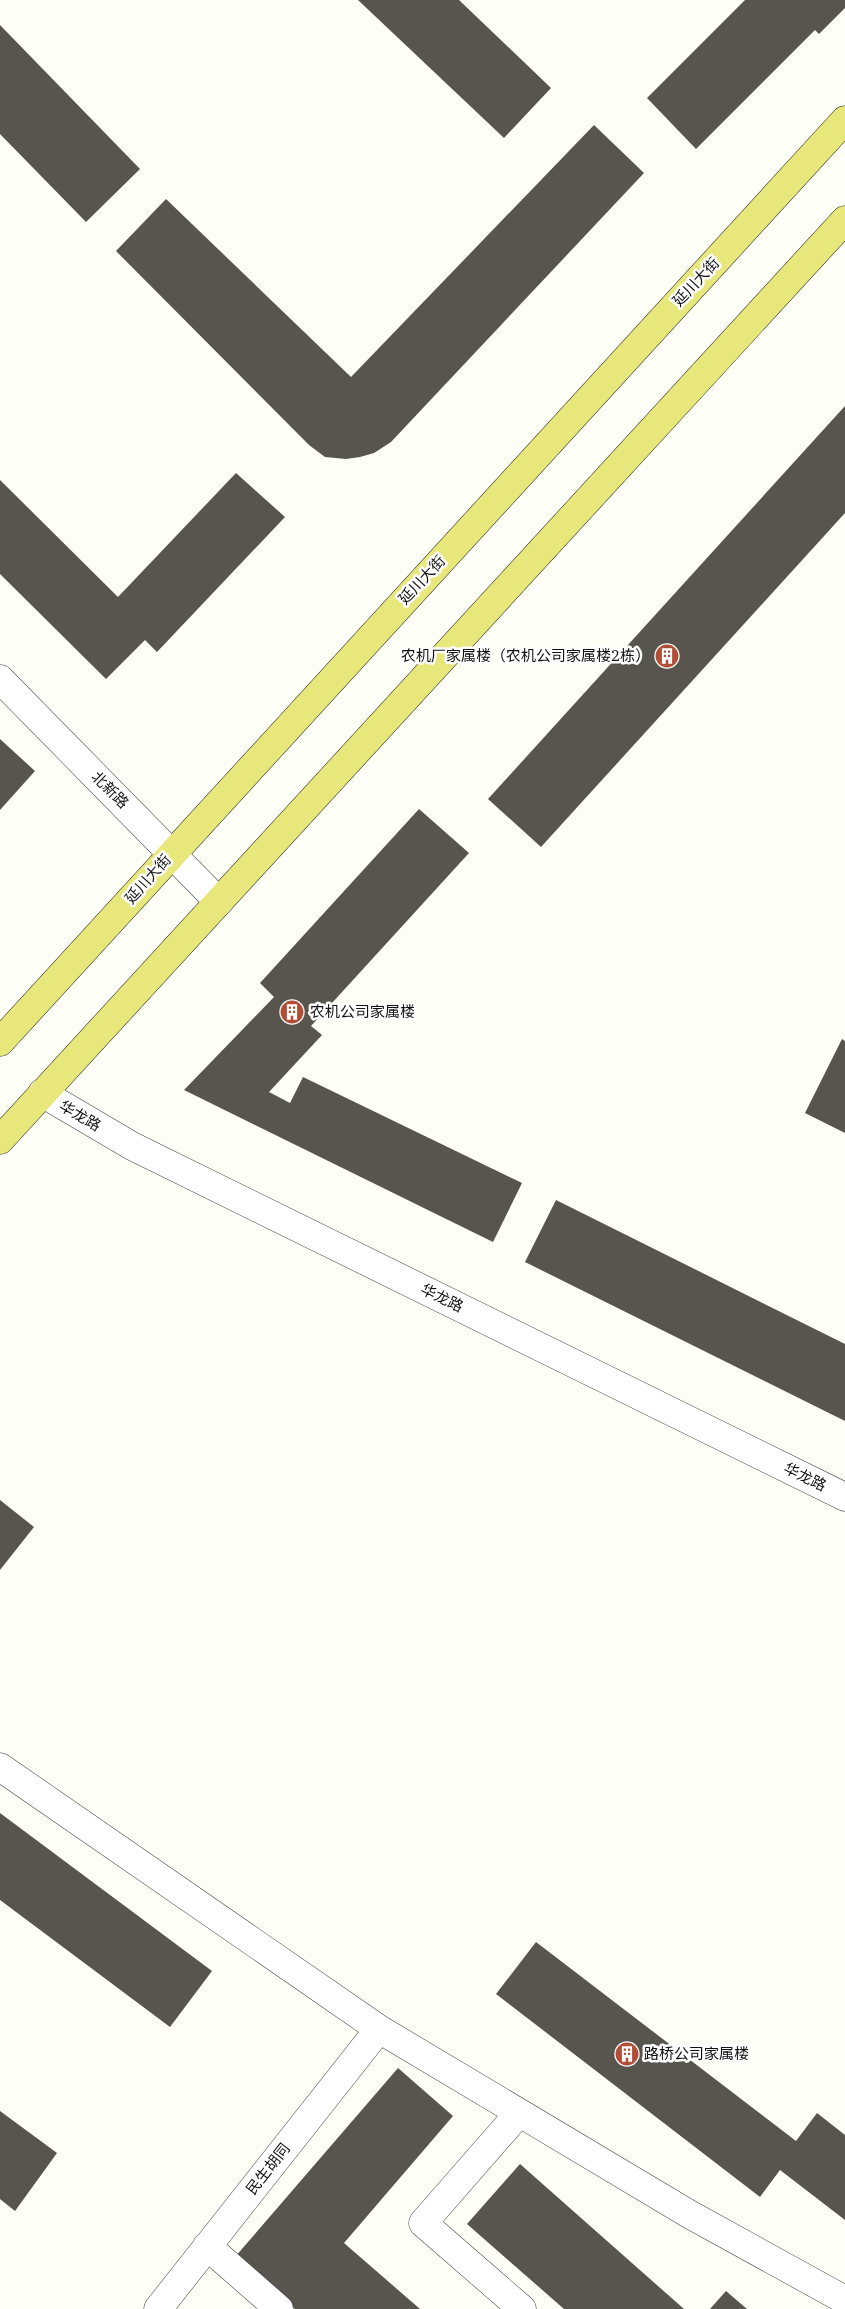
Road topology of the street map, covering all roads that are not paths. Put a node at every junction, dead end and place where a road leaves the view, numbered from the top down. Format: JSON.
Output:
{"nodes":[{"id":1,"x":845,"y":120,"type":"edge"},
{"id":2,"x":845,"y":220,"type":"edge"},
{"id":3,"x":0,"y":679,"type":"edge"},
{"id":4,"x":172,"y":853,"type":"junction"},
{"id":5,"x":219,"y":902,"type":"junction"},
{"id":6,"x":0,"y":1042,"type":"edge"},
{"id":7,"x":42,"y":1093,"type":"junction"},
{"id":8,"x":0,"y":1140,"type":"edge"},
{"id":9,"x":845,"y":1497,"type":"edge"},
{"id":10,"x":0,"y":1767,"type":"edge"},
{"id":11,"x":379,"y":2029,"type":"junction"},
{"id":12,"x":519,"y":2113,"type":"junction"},
{"id":13,"x":207,"y":2246,"type":"junction"},
{"id":14,"x":845,"y":2300,"type":"edge"},
{"id":15,"x":158,"y":2309,"type":"edge"},
{"id":16,"x":279,"y":2309,"type":"edge"},
{"id":17,"x":522,"y":2309,"type":"edge"}],
"edges":[{"from":1,"to":4,"type":"main road","name":"延川大街"},
{"from":2,"to":5,"type":"main road"},
{"from":3,"to":4,"type":"street","name":"北新路"},
{"from":4,"to":5,"type":"street","name":"北新路"},
{"from":4,"to":6,"type":"main road","name":"延川大街"},
{"from":5,"to":7,"type":"main road"},
{"from":7,"to":8,"type":"main road"},
{"from":7,"to":9,"type":"street","name":"华龙路"},
{"from":10,"to":11,"type":"street"},
{"from":11,"to":12,"type":"street"},
{"from":11,"to":13,"type":"street","name":"民生胡同"},
{"from":12,"to":14,"type":"street"},
{"from":12,"to":17,"type":"street"},
{"from":13,"to":15,"type":"street","name":"民生胡同"},
{"from":13,"to":16,"type":"street"}]}
